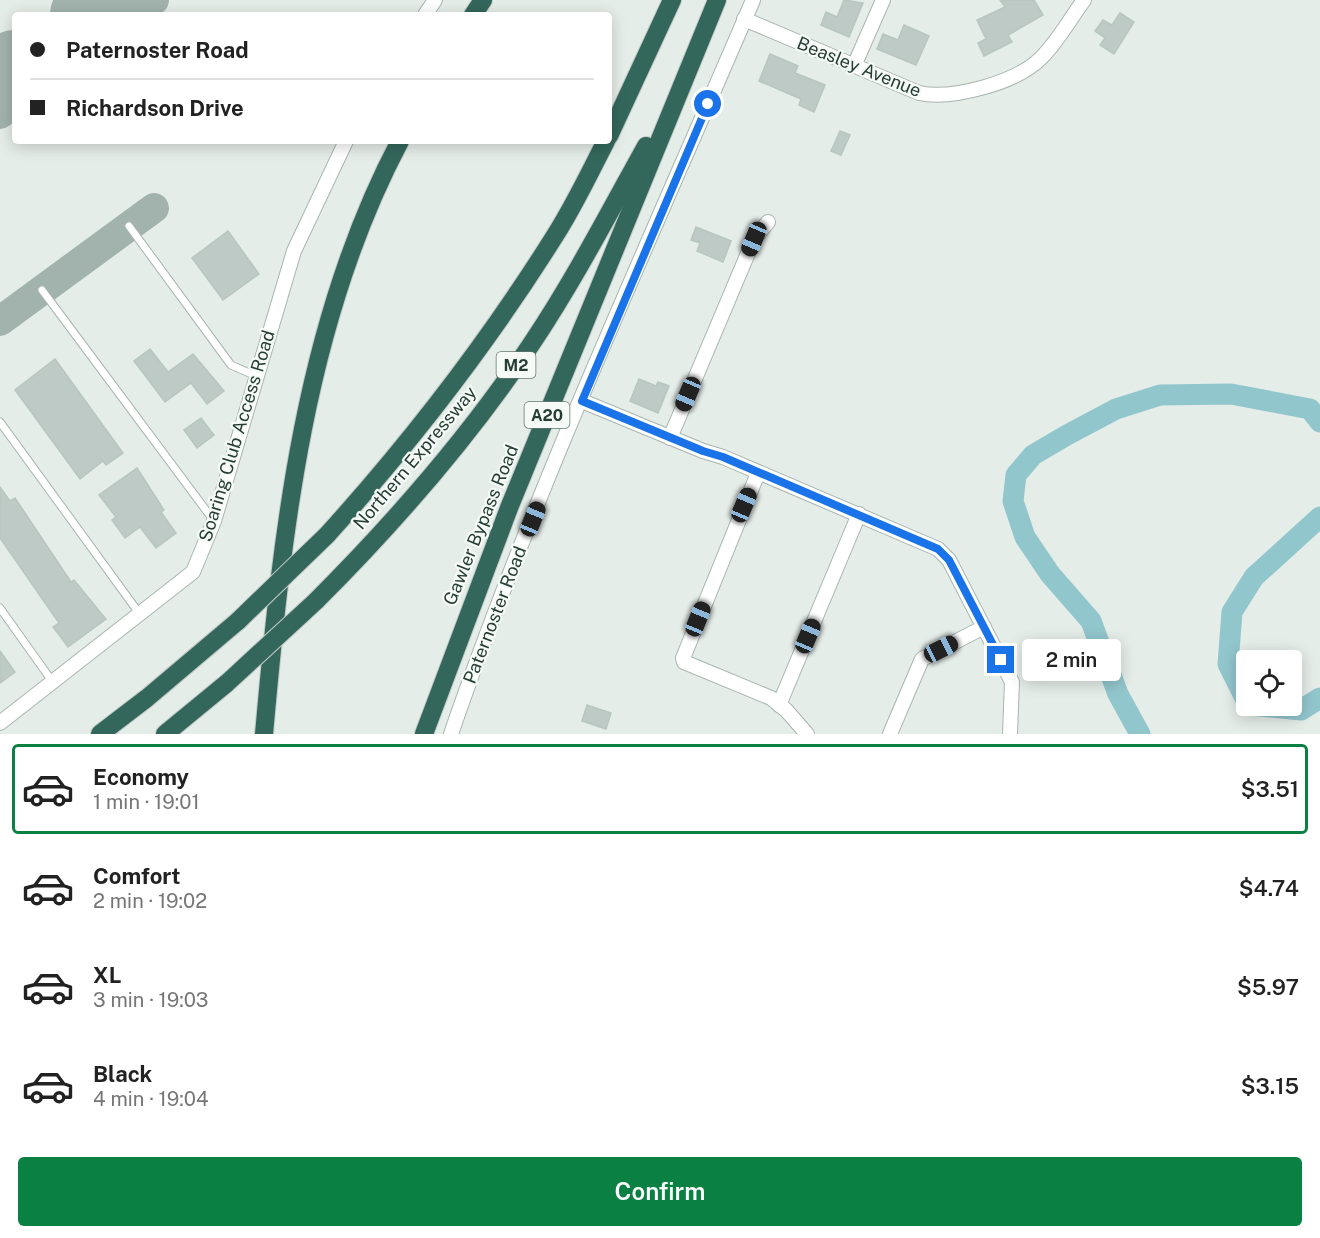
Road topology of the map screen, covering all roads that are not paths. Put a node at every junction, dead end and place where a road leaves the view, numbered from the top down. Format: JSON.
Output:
{"nodes":[{"id":1,"x":672,"y":0,"type":"edge"},
{"id":2,"x":717,"y":0,"type":"edge"},
{"id":3,"x":753,"y":0,"type":"edge"},
{"id":4,"x":884,"y":0,"type":"edge"},
{"id":5,"x":1084,"y":0,"type":"edge"},
{"id":6,"x":744,"y":19,"type":"junction"},
{"id":7,"x":854,"y":66,"type":"junction"},
{"id":8,"x":675,"y":99,"type":"junction"},
{"id":9,"x":612,"y":130,"type":"edge"},
{"id":10,"x":345,"y":144,"type":"edge"},
{"id":11,"x":399,"y":144,"type":"edge"},
{"id":12,"x":604,"y":144,"type":"edge"},
{"id":13,"x":768,"y":222,"type":"dead end"},
{"id":14,"x":129,"y":226,"type":"dead end"},
{"id":15,"x":42,"y":290,"type":"dead end"},
{"id":16,"x":256,"y":376,"type":"junction"},
{"id":17,"x":582,"y":401,"type":"junction"},
{"id":18,"x":0,"y":422,"type":"edge"},
{"id":19,"x":670,"y":438,"type":"junction"},
{"id":20,"x":758,"y":473,"type":"junction"},
{"id":21,"x":859,"y":514,"type":"junction"},
{"id":22,"x":214,"y":521,"type":"junction"},
{"id":23,"x":0,"y":608,"type":"edge"},
{"id":24,"x":139,"y":613,"type":"junction"},
{"id":25,"x":984,"y":627,"type":"junction"},
{"id":26,"x":52,"y":681,"type":"junction"},
{"id":27,"x":779,"y":705,"type":"junction"},
{"id":28,"x":0,"y":723,"type":"edge"},
{"id":29,"x":100,"y":734,"type":"edge"},
{"id":30,"x":165,"y":734,"type":"edge"},
{"id":31,"x":264,"y":734,"type":"edge"},
{"id":32,"x":424,"y":734,"type":"edge"},
{"id":33,"x":451,"y":734,"type":"edge"},
{"id":34,"x":807,"y":734,"type":"edge"},
{"id":35,"x":890,"y":734,"type":"edge"},
{"id":36,"x":1010,"y":734,"type":"edge"}],
"edges":[{"from":1,"to":9,"type":"highway"},
{"from":2,"to":8,"type":"highway","number":"A20"},
{"from":3,"to":6,"type":"street","name":"Paternoster Road"},
{"from":4,"to":7,"type":"street"},
{"from":5,"to":7,"type":"street","name":"Beasley Avenue"},
{"from":6,"to":7,"type":"street","name":"Beasley Avenue"},
{"from":6,"to":17,"type":"street","name":"Paternoster Road"},
{"from":8,"to":30,"type":"highway","name":"Northern Expressway","number":"M2","bridge":true},
{"from":8,"to":32,"type":"highway","name":"Gawler Bypass Road","number":"A20"},
{"from":10,"to":16,"type":"street","name":"Soaring Club Access Road"},
{"from":11,"to":31,"type":"highway"},
{"from":12,"to":29,"type":"highway","name":"Northern Expressway","number":"M2","bridge":true},
{"from":13,"to":19,"type":"street"},
{"from":14,"to":16,"type":"lane"},
{"from":15,"to":22,"type":"lane"},
{"from":16,"to":22,"type":"street","name":"Soaring Club Access Road"},
{"from":17,"to":19,"type":"street"},
{"from":17,"to":33,"type":"street","name":"Paternoster Road"},
{"from":18,"to":24,"type":"lane"},
{"from":19,"to":20,"type":"street"},
{"from":20,"to":21,"type":"street"},
{"from":20,"to":27,"type":"street"},
{"from":21,"to":25,"type":"street"},
{"from":21,"to":27,"type":"street"},
{"from":22,"to":24,"type":"street","name":"Soaring Club Access Road"},
{"from":23,"to":26,"type":"lane"},
{"from":24,"to":26,"type":"street","name":"Soaring Club Access Road"},
{"from":25,"to":35,"type":"street"},
{"from":25,"to":36,"type":"street"},
{"from":26,"to":28,"type":"street","name":"Soaring Club Access Road"},
{"from":27,"to":34,"type":"street"}]}
